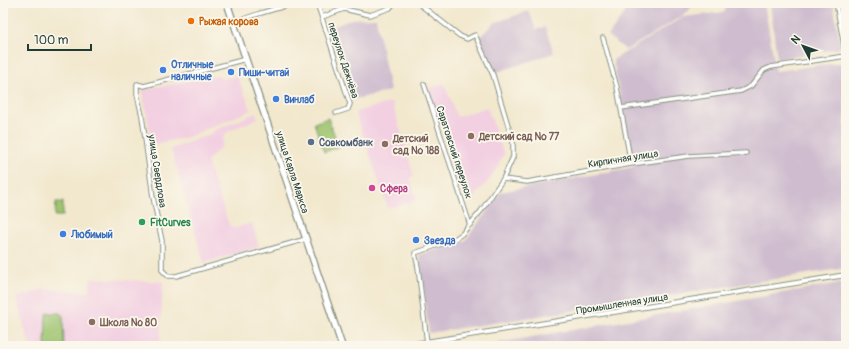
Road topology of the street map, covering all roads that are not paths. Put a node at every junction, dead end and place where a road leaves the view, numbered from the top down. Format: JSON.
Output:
{"nodes":[{"id":1,"x":228,"y":3,"type":"edge"},
{"id":2,"x":295,"y":3,"type":"edge"},
{"id":3,"x":317,"y":3,"type":"edge"},
{"id":4,"x":345,"y":3,"type":"edge"},
{"id":5,"x":394,"y":3,"type":"edge"},
{"id":6,"x":418,"y":3,"type":"edge"},
{"id":7,"x":836,"y":3,"type":"edge"},
{"id":8,"x":344,"y":9,"type":"junction"},
{"id":9,"x":322,"y":17,"type":"junction"},
{"id":10,"x":234,"y":22,"type":"junction"},
{"id":11,"x":603,"y":38,"type":"dead end"},
{"id":12,"x":846,"y":56,"type":"edge"},
{"id":13,"x":246,"y":59,"type":"junction"},
{"id":14,"x":424,"y":84,"type":"dead end"},
{"id":15,"x":621,"y":108,"type":"junction"},
{"id":16,"x":336,"y":113,"type":"dead end"},
{"id":17,"x":746,"y":153,"type":"dead end"},
{"id":18,"x":631,"y":164,"type":"junction"},
{"id":19,"x":503,"y":179,"type":"junction"},
{"id":20,"x":470,"y":225,"type":"junction"},
{"id":21,"x":306,"y":239,"type":"junction"},
{"id":22,"x":846,"y":275,"type":"edge"},
{"id":23,"x":427,"y":343,"type":"junction"},
{"id":24,"x":342,"y":346,"type":"edge"},
{"id":25,"x":401,"y":346,"type":"edge"}],
"edges":[{"from":1,"to":10,"type":"highway","name":"улица Карла Маркса"},
{"from":2,"to":10,"type":"street"},
{"from":3,"to":9,"type":"street","name":"переулок Дежнёва"},
{"from":4,"to":8,"type":"street"},
{"from":5,"to":8,"type":"street"},
{"from":6,"to":19,"type":"street"},
{"from":7,"to":12,"type":"street"},
{"from":8,"to":9,"type":"street"},
{"from":9,"to":16,"type":"street","name":"переулок Дежнёва"},
{"from":10,"to":13,"type":"highway","name":"улица Карла Маркса"},
{"from":11,"to":15,"type":"street"},
{"from":12,"to":15,"type":"street"},
{"from":13,"to":21,"type":"highway","name":"улица Карла Маркса"},
{"from":13,"to":21,"type":"street","name":"улица Свердлова"},
{"from":14,"to":20,"type":"street","name":"Саратовский переулок"},
{"from":15,"to":18,"type":"street"},
{"from":17,"to":18,"type":"street","name":"Кирпичная улица"},
{"from":18,"to":19,"type":"street","name":"Кирпичная улица"},
{"from":19,"to":20,"type":"street"},
{"from":20,"to":23,"type":"street"},
{"from":21,"to":24,"type":"highway","name":"улица Карла Маркса"},
{"from":22,"to":23,"type":"street","name":"Промышленная улица"},
{"from":23,"to":25,"type":"street","name":"Промышленная улица"}]}
